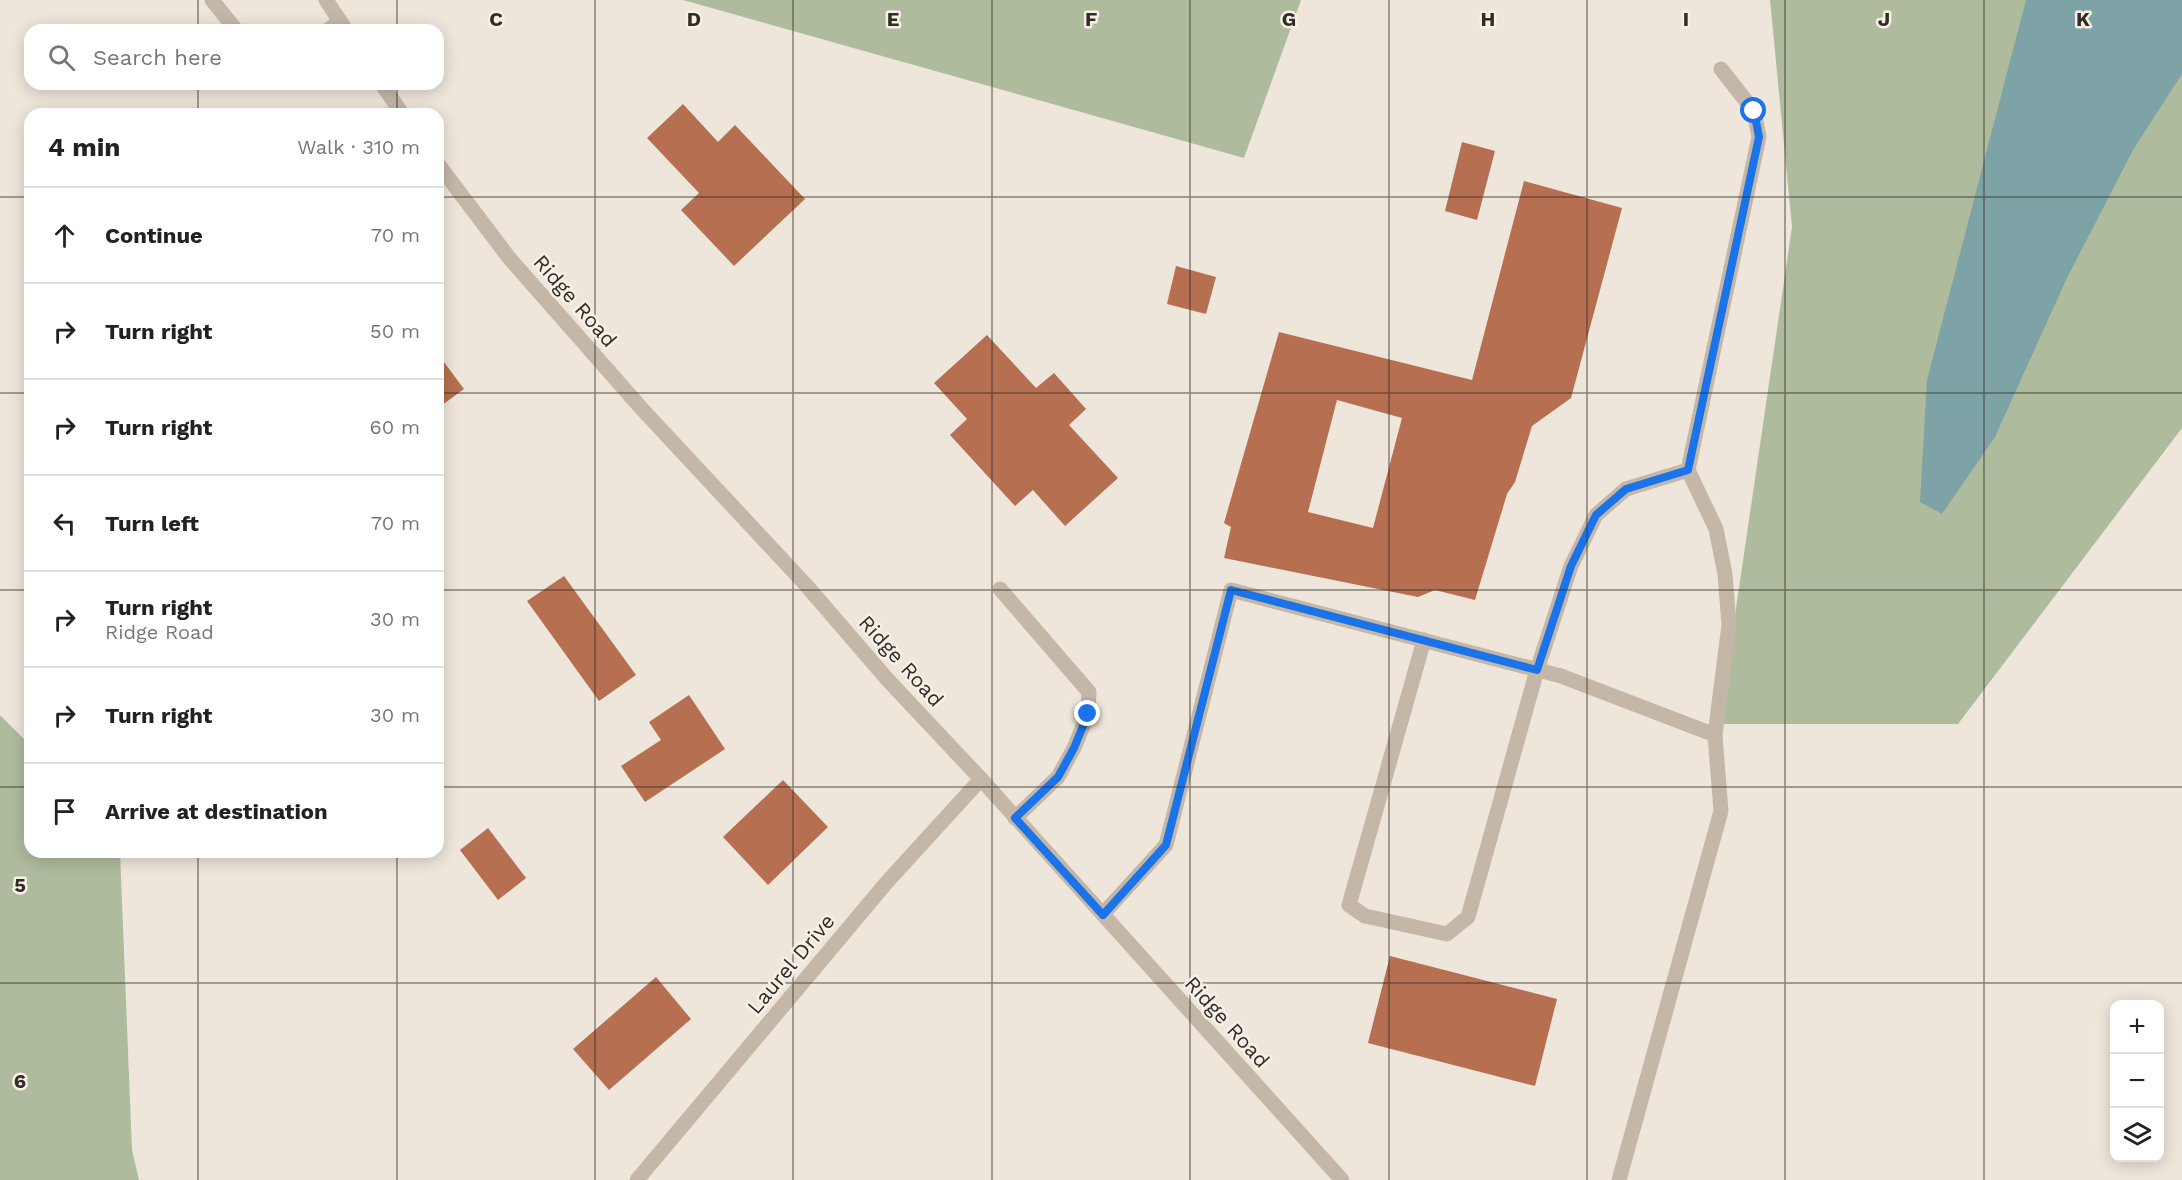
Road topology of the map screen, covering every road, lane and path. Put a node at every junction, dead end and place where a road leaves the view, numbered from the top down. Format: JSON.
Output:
{"nodes":[{"id":1,"x":212,"y":0,"type":"edge"},
{"id":2,"x":326,"y":0,"type":"edge"},
{"id":3,"x":230,"y":24,"type":"edge"},
{"id":4,"x":337,"y":24,"type":"edge"},
{"id":5,"x":1720,"y":69,"type":"dead end"},
{"id":6,"x":386,"y":90,"type":"edge"},
{"id":7,"x":398,"y":108,"type":"edge"},
{"id":8,"x":444,"y":172,"type":"edge"},
{"id":9,"x":1688,"y":470,"type":"junction"},
{"id":10,"x":1000,"y":589,"type":"dead end"},
{"id":11,"x":1424,"y":640,"type":"junction"},
{"id":12,"x":1537,"y":670,"type":"junction"},
{"id":13,"x":1715,"y":735,"type":"junction"},
{"id":14,"x":981,"y":779,"type":"junction"},
{"id":15,"x":1015,"y":818,"type":"junction"},
{"id":16,"x":1103,"y":915,"type":"junction"},
{"id":17,"x":638,"y":1180,"type":"edge"},
{"id":18,"x":1342,"y":1180,"type":"edge"},
{"id":19,"x":1619,"y":1180,"type":"edge"}],
"edges":[{"from":1,"to":3,"type":"street"},
{"from":2,"to":4,"type":"street"},
{"from":5,"to":9,"type":"street"},
{"from":6,"to":7,"type":"street"},
{"from":8,"to":14,"type":"street","name":"Ridge Road"},
{"from":9,"to":12,"type":"street"},
{"from":9,"to":13,"type":"street"},
{"from":10,"to":15,"type":"street"},
{"from":11,"to":12,"type":"street"},
{"from":11,"to":12,"type":"street"},
{"from":11,"to":16,"type":"street"},
{"from":12,"to":13,"type":"street"},
{"from":13,"to":19,"type":"street"},
{"from":14,"to":15,"type":"street","name":"Ridge Road"},
{"from":14,"to":17,"type":"street","name":"Laurel Drive"},
{"from":15,"to":16,"type":"street","name":"Ridge Road"},
{"from":16,"to":18,"type":"street","name":"Ridge Road"}]}
